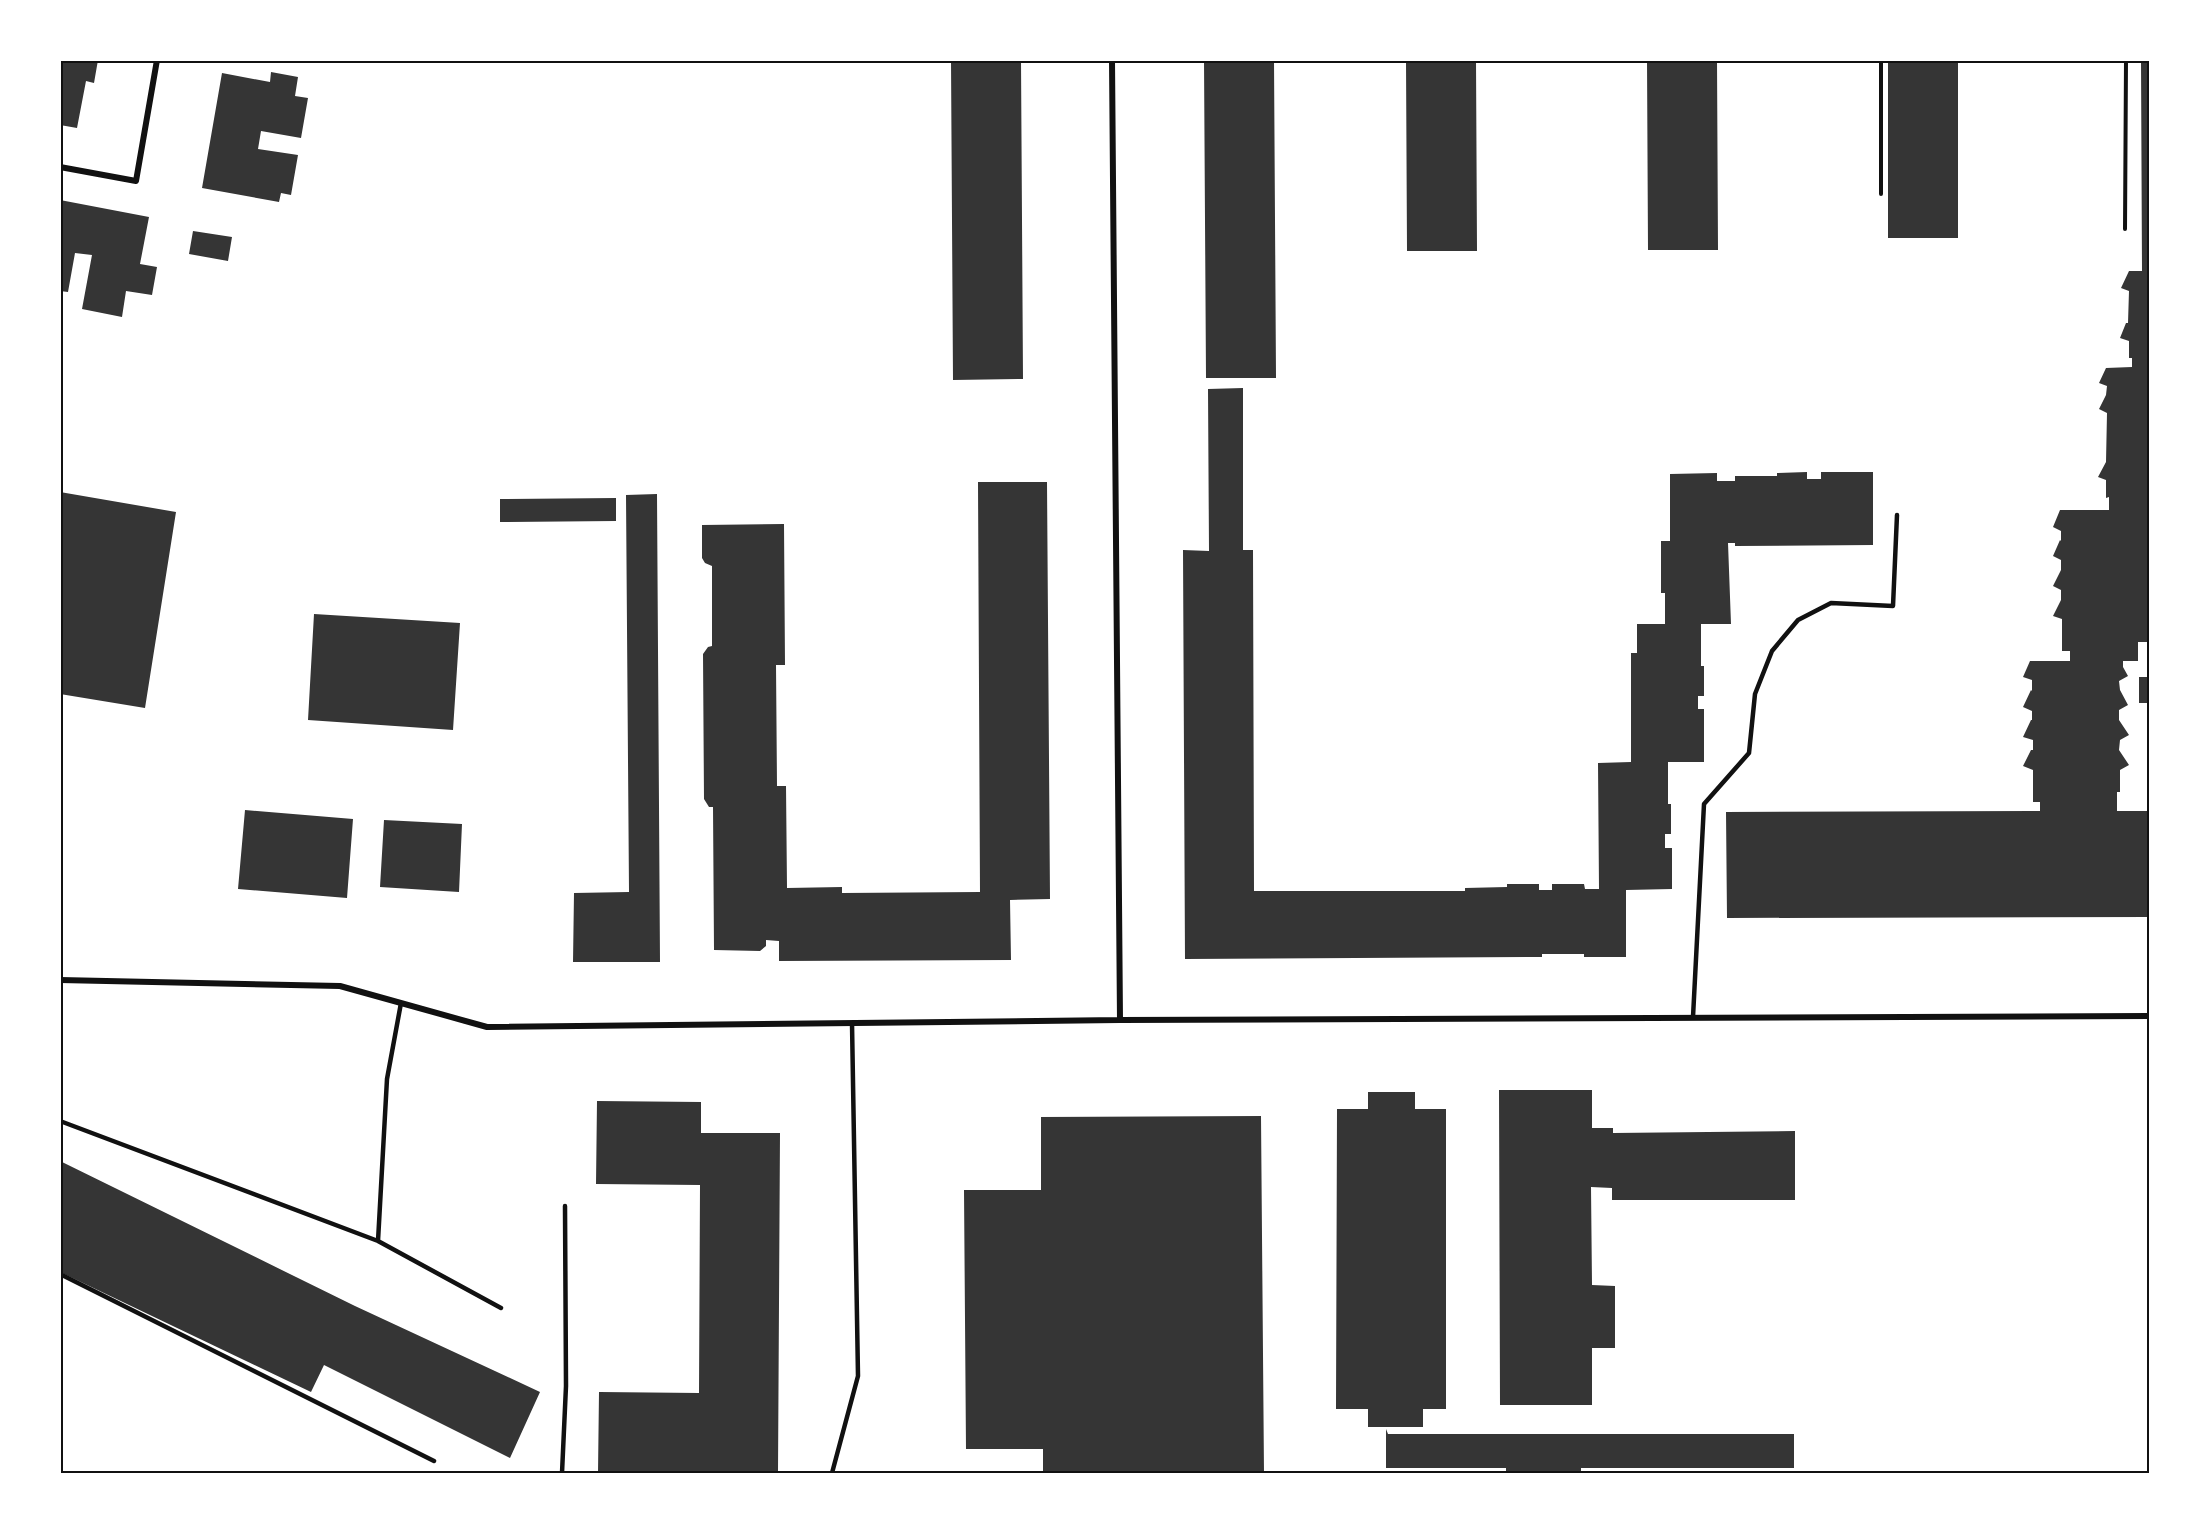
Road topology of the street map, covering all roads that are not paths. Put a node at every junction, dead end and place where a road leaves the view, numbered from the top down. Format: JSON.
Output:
{"nodes":[{"id":1,"x":157,"y":60,"type":"edge"},
{"id":2,"x":1112,"y":60,"type":"edge"},
{"id":3,"x":60,"y":167,"type":"edge"},
{"id":4,"x":1897,"y":515,"type":"dead end"},
{"id":5,"x":60,"y":980,"type":"edge"},
{"id":6,"x":401,"y":1003,"type":"junction"},
{"id":7,"x":2149,"y":1016,"type":"edge"},
{"id":8,"x":1694,"y":1017,"type":"junction"},
{"id":9,"x":1120,"y":1020,"type":"junction"},
{"id":10,"x":852,"y":1023,"type":"junction"},
{"id":11,"x":60,"y":1121,"type":"edge"},
{"id":12,"x":565,"y":1206,"type":"dead end"},
{"id":13,"x":378,"y":1241,"type":"junction"},
{"id":14,"x":60,"y":1274,"type":"edge"},
{"id":15,"x":501,"y":1308,"type":"dead end"},
{"id":16,"x":434,"y":1461,"type":"dead end"},
{"id":17,"x":561,"y":1473,"type":"edge"},
{"id":18,"x":832,"y":1473,"type":"edge"}],
"edges":[{"from":1,"to":3,"type":"street"},
{"from":2,"to":9,"type":"street"},
{"from":4,"to":8,"type":"lane"},
{"from":5,"to":6,"type":"street"},
{"from":6,"to":10,"type":"street"},
{"from":6,"to":13,"type":"lane"},
{"from":7,"to":8,"type":"street"},
{"from":8,"to":9,"type":"street"},
{"from":9,"to":10,"type":"street"},
{"from":10,"to":18,"type":"lane"},
{"from":11,"to":13,"type":"lane"},
{"from":12,"to":17,"type":"lane"},
{"from":13,"to":15,"type":"lane"},
{"from":14,"to":16,"type":"lane"}]}
